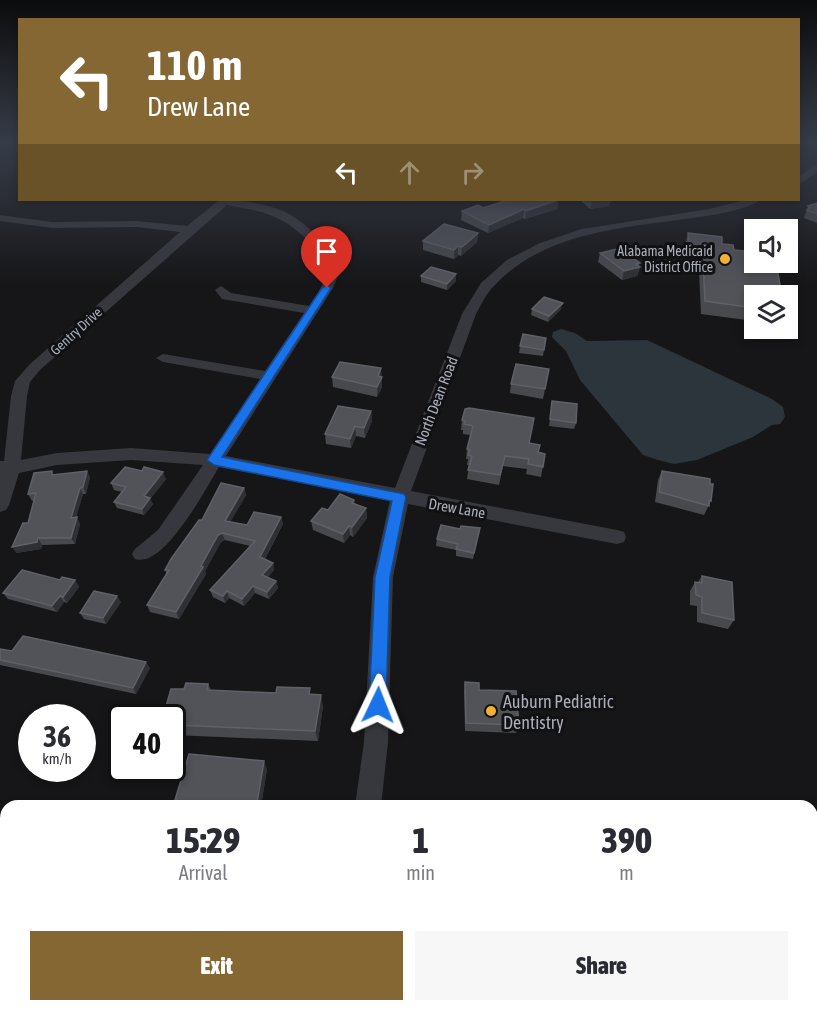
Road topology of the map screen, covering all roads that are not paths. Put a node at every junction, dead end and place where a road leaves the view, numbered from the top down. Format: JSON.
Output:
{"nodes":[{"id":1,"x":224,"y":201,"type":"edge"},
{"id":2,"x":229,"y":201,"type":"edge"},
{"id":3,"x":751,"y":201,"type":"edge"},
{"id":4,"x":0,"y":218,"type":"edge"},
{"id":5,"x":189,"y":230,"type":"junction"},
{"id":6,"x":221,"y":290,"type":"dead end"},
{"id":7,"x":312,"y":310,"type":"junction"},
{"id":8,"x":163,"y":358,"type":"dead end"},
{"id":9,"x":269,"y":376,"type":"junction"},
{"id":10,"x":214,"y":460,"type":"junction"},
{"id":11,"x":4,"y":470,"type":"edge"},
{"id":12,"x":400,"y":497,"type":"junction"},
{"id":13,"x":0,"y":505,"type":"edge"},
{"id":14,"x":617,"y":537,"type":"dead end"},
{"id":15,"x":142,"y":554,"type":"dead end"},
{"id":16,"x":369,"y":800,"type":"edge"}],
"edges":[{"from":1,"to":5,"type":"street","name":"Gentry Drive"},
{"from":2,"to":7,"type":"street"},
{"from":3,"to":12,"type":"street","name":"North Dean Road"},
{"from":4,"to":5,"type":"street"},
{"from":5,"to":11,"type":"street","name":"Gentry Drive"},
{"from":6,"to":7,"type":"street"},
{"from":7,"to":9,"type":"street"},
{"from":8,"to":9,"type":"street"},
{"from":9,"to":10,"type":"street"},
{"from":10,"to":11,"type":"street","name":"Drew Lane"},
{"from":10,"to":12,"type":"street","name":"Drew Lane"},
{"from":10,"to":15,"type":"street"},
{"from":11,"to":13,"type":"street","name":"Gentry Drive"},
{"from":12,"to":14,"type":"street","name":"Drew Lane"},
{"from":12,"to":16,"type":"street","name":"North Dean Road"}]}
